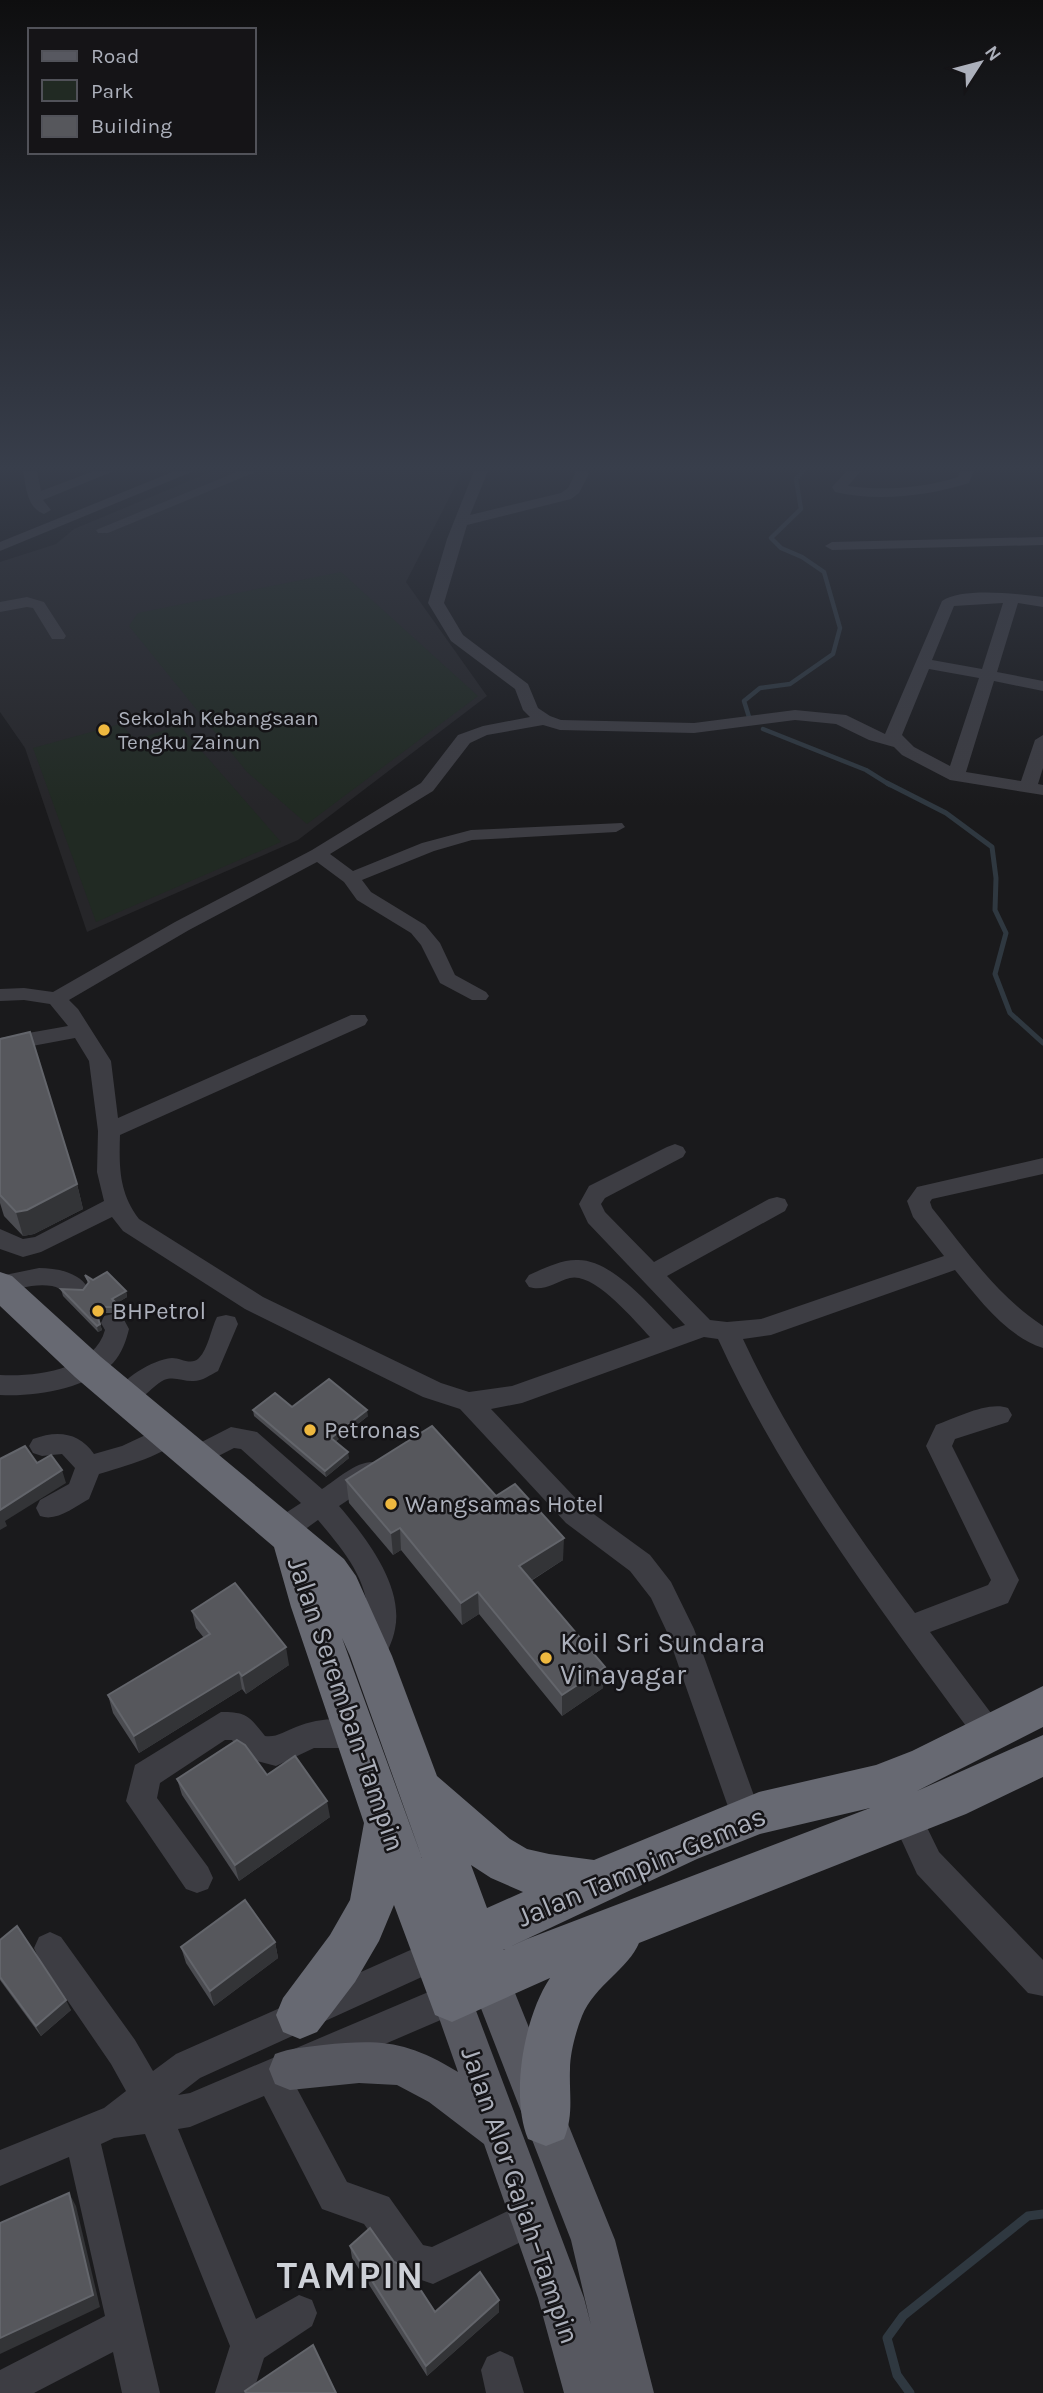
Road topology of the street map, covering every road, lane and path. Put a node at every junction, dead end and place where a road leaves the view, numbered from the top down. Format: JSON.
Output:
{"nodes":[{"id":1,"x":442,"y":583,"type":"edge"},
{"id":2,"x":1012,"y":598,"type":"junction"},
{"id":3,"x":1043,"y":602,"type":"edge"},
{"id":4,"x":0,"y":607,"type":"edge"},
{"id":5,"x":58,"y":636,"type":"dead end"},
{"id":6,"x":924,"y":663,"type":"junction"},
{"id":7,"x":988,"y":676,"type":"junction"},
{"id":8,"x":1043,"y":686,"type":"edge"},
{"id":9,"x":544,"y":720,"type":"junction"},
{"id":10,"x":1043,"y":740,"type":"edge"},
{"id":11,"x":895,"y":742,"type":"junction"},
{"id":12,"x":956,"y":776,"type":"junction"},
{"id":13,"x":1036,"y":789,"type":"edge"},
{"id":14,"x":616,"y":827,"type":"dead end"},
{"id":15,"x":318,"y":854,"type":"junction"},
{"id":16,"x":351,"y":878,"type":"junction"},
{"id":17,"x":0,"y":995,"type":"edge"},
{"id":18,"x":479,"y":996,"type":"dead end"},
{"id":19,"x":56,"y":999,"type":"junction"},
{"id":20,"x":358,"y":1020,"type":"dead end"},
{"id":21,"x":81,"y":1030,"type":"junction"},
{"id":22,"x":0,"y":1045,"type":"edge"},
{"id":23,"x":108,"y":1131,"type":"junction"},
{"id":24,"x":675,"y":1152,"type":"dead end"},
{"id":25,"x":1043,"y":1166,"type":"edge"},
{"id":26,"x":116,"y":1205,"type":"junction"},
{"id":27,"x":777,"y":1205,"type":"dead end"},
{"id":28,"x":0,"y":1237,"type":"edge"},
{"id":29,"x":961,"y":1259,"type":"junction"},
{"id":30,"x":651,"y":1274,"type":"junction"},
{"id":31,"x":537,"y":1281,"type":"dead end"},
{"id":32,"x":0,"y":1285,"type":"edge"},
{"id":33,"x":76,"y":1288,"type":"edge"},
{"id":34,"x":113,"y":1323,"type":"dead end"},
{"id":35,"x":226,"y":1324,"type":"dead end"},
{"id":36,"x":715,"y":1330,"type":"junction"},
{"id":37,"x":1043,"y":1339,"type":"edge"},
{"id":38,"x":669,"y":1340,"type":"junction"},
{"id":39,"x":88,"y":1367,"type":"junction"},
{"id":40,"x":0,"y":1385,"type":"edge"},
{"id":41,"x":125,"y":1397,"type":"junction"},
{"id":42,"x":470,"y":1402,"type":"junction"},
{"id":43,"x":999,"y":1415,"type":"dead end"},
{"id":44,"x":42,"y":1446,"type":"dead end"},
{"id":45,"x":182,"y":1446,"type":"junction"},
{"id":46,"x":392,"y":1458,"type":"edge"},
{"id":47,"x":88,"y":1467,"type":"junction"},
{"id":48,"x":321,"y":1504,"type":"junction"},
{"id":49,"x":49,"y":1508,"type":"dead end"},
{"id":50,"x":286,"y":1536,"type":"junction"},
{"id":51,"x":911,"y":1627,"type":"junction"},
{"id":52,"x":371,"y":1656,"type":"junction"},
{"id":53,"x":1043,"y":1705,"type":"edge"},
{"id":54,"x":357,"y":1734,"type":"junction"},
{"id":55,"x":990,"y":1735,"type":"junction"},
{"id":56,"x":1043,"y":1755,"type":"edge"},
{"id":57,"x":422,"y":1791,"type":"junction"},
{"id":58,"x":906,"y":1817,"type":"junction"},
{"id":59,"x":747,"y":1818,"type":"junction"},
{"id":60,"x":385,"y":1819,"type":"junction"},
{"id":61,"x":197,"y":1878,"type":"dead end"},
{"id":62,"x":597,"y":1882,"type":"junction"},
{"id":63,"x":634,"y":1921,"type":"junction"},
{"id":64,"x":50,"y":1948,"type":"dead end"},
{"id":65,"x":463,"y":1967,"type":"junction"},
{"id":66,"x":1040,"y":1981,"type":"dead end"},
{"id":67,"x":300,"y":2015,"type":"junction"},
{"id":68,"x":281,"y":2073,"type":"junction"},
{"id":69,"x":152,"y":2106,"type":"junction"},
{"id":70,"x":546,"y":2121,"type":"junction"},
{"id":71,"x":98,"y":2127,"type":"junction"},
{"id":72,"x":499,"y":2129,"type":"junction"},
{"id":73,"x":0,"y":2168,"type":"edge"},
{"id":74,"x":531,"y":2218,"type":"junction"},
{"id":75,"x":299,"y":2313,"type":"dead end"},
{"id":76,"x":125,"y":2326,"type":"junction"},
{"id":77,"x":249,"y":2346,"type":"junction"},
{"id":78,"x":0,"y":2390,"type":"edge"},
{"id":79,"x":141,"y":2393,"type":"edge"},
{"id":80,"x":234,"y":2393,"type":"edge"},
{"id":81,"x":587,"y":2393,"type":"edge"},
{"id":82,"x":631,"y":2393,"type":"edge"}],
"edges":[{"from":1,"to":9,"type":"street"},
{"from":2,"to":3,"type":"street"},
{"from":2,"to":6,"type":"street"},
{"from":2,"to":7,"type":"street"},
{"from":4,"to":5,"type":"street"},
{"from":6,"to":7,"type":"street"},
{"from":6,"to":11,"type":"street"},
{"from":7,"to":8,"type":"street"},
{"from":7,"to":12,"type":"street"},
{"from":9,"to":11,"type":"street"},
{"from":9,"to":15,"type":"street"},
{"from":10,"to":13,"type":"street"},
{"from":11,"to":12,"type":"street"},
{"from":12,"to":13,"type":"street"},
{"from":14,"to":16,"type":"street"},
{"from":15,"to":16,"type":"street"},
{"from":15,"to":19,"type":"street"},
{"from":16,"to":18,"type":"street"},
{"from":17,"to":19,"type":"street"},
{"from":19,"to":21,"type":"street"},
{"from":20,"to":23,"type":"street"},
{"from":21,"to":22,"type":"street"},
{"from":21,"to":23,"type":"street"},
{"from":23,"to":26,"type":"street"},
{"from":24,"to":30,"type":"street"},
{"from":25,"to":29,"type":"street"},
{"from":26,"to":28,"type":"street"},
{"from":26,"to":42,"type":"street"},
{"from":27,"to":30,"type":"street"},
{"from":29,"to":36,"type":"street"},
{"from":29,"to":37,"type":"street"},
{"from":30,"to":36,"type":"street"},
{"from":31,"to":38,"type":"street"},
{"from":32,"to":33,"type":"street"},
{"from":32,"to":39,"type":"highway","name":"Jalan Seremban-Tampin"},
{"from":34,"to":39,"type":"street"},
{"from":35,"to":41,"type":"street"},
{"from":36,"to":38,"type":"street"},
{"from":36,"to":51,"type":"street"},
{"from":38,"to":42,"type":"street"},
{"from":39,"to":40,"type":"street"},
{"from":39,"to":41,"type":"highway","name":"Jalan Seremban-Tampin"},
{"from":41,"to":45,"type":"highway","name":"Jalan Seremban-Tampin"},
{"from":42,"to":59,"type":"street"},
{"from":43,"to":51,"type":"street"},
{"from":44,"to":47,"type":"street"},
{"from":45,"to":47,"type":"street"},
{"from":45,"to":48,"type":"street"},
{"from":45,"to":50,"type":"highway","name":"Jalan Seremban-Tampin"},
{"from":46,"to":48,"type":"street"},
{"from":47,"to":49,"type":"street"},
{"from":48,"to":50,"type":"street"},
{"from":48,"to":52,"type":"street"},
{"from":50,"to":52,"type":"highway"},
{"from":50,"to":54,"type":"highway","name":"Jalan Seremban-Tampin"},
{"from":51,"to":55,"type":"street"},
{"from":52,"to":57,"type":"highway"},
{"from":53,"to":55,"type":"highway","name":"Jalan Tampin-Gemas"},
{"from":54,"to":60,"type":"highway","name":"Jalan Seremban-Tampin"},
{"from":54,"to":61,"type":"street"},
{"from":55,"to":59,"type":"highway","name":"Jalan Tampin-Gemas"},
{"from":56,"to":58,"type":"highway","name":"Jalan Tampin-Gemas"},
{"from":57,"to":62,"type":"highway"},
{"from":57,"to":65,"type":"highway"},
{"from":58,"to":63,"type":"highway","name":"Jalan Tampin-Gemas"},
{"from":58,"to":66,"type":"street"},
{"from":59,"to":62,"type":"highway","name":"Jalan Tampin-Gemas"},
{"from":60,"to":65,"type":"highway","name":"Jalan Seremban-Tampin"},
{"from":60,"to":67,"type":"highway"},
{"from":62,"to":65,"type":"highway","name":"Jalan Tampin-Gemas"},
{"from":63,"to":65,"type":"highway","name":"Jalan Tampin-Gemas"},
{"from":63,"to":70,"type":"highway"},
{"from":64,"to":69,"type":"street"},
{"from":65,"to":67,"type":"street"},
{"from":65,"to":68,"type":"street"},
{"from":65,"to":70,"type":"main road","name":"Jalan Alor Gajah–Tampin"},
{"from":65,"to":72,"type":"main road","name":"Jalan Alor Gajah–Tampin"},
{"from":67,"to":69,"type":"street"},
{"from":68,"to":69,"type":"street"},
{"from":68,"to":72,"type":"main road"},
{"from":68,"to":74,"type":"street"},
{"from":69,"to":71,"type":"street"},
{"from":69,"to":77,"type":"street"},
{"from":70,"to":82,"type":"main road","name":"Jalan Alor Gajah–Tampin"},
{"from":71,"to":73,"type":"street"},
{"from":71,"to":76,"type":"street"},
{"from":72,"to":74,"type":"main road","name":"Jalan Alor Gajah–Tampin"},
{"from":74,"to":81,"type":"main road","name":"Jalan Alor Gajah–Tampin"},
{"from":75,"to":77,"type":"street"},
{"from":76,"to":78,"type":"street"},
{"from":76,"to":79,"type":"street"},
{"from":77,"to":80,"type":"street"}]}
